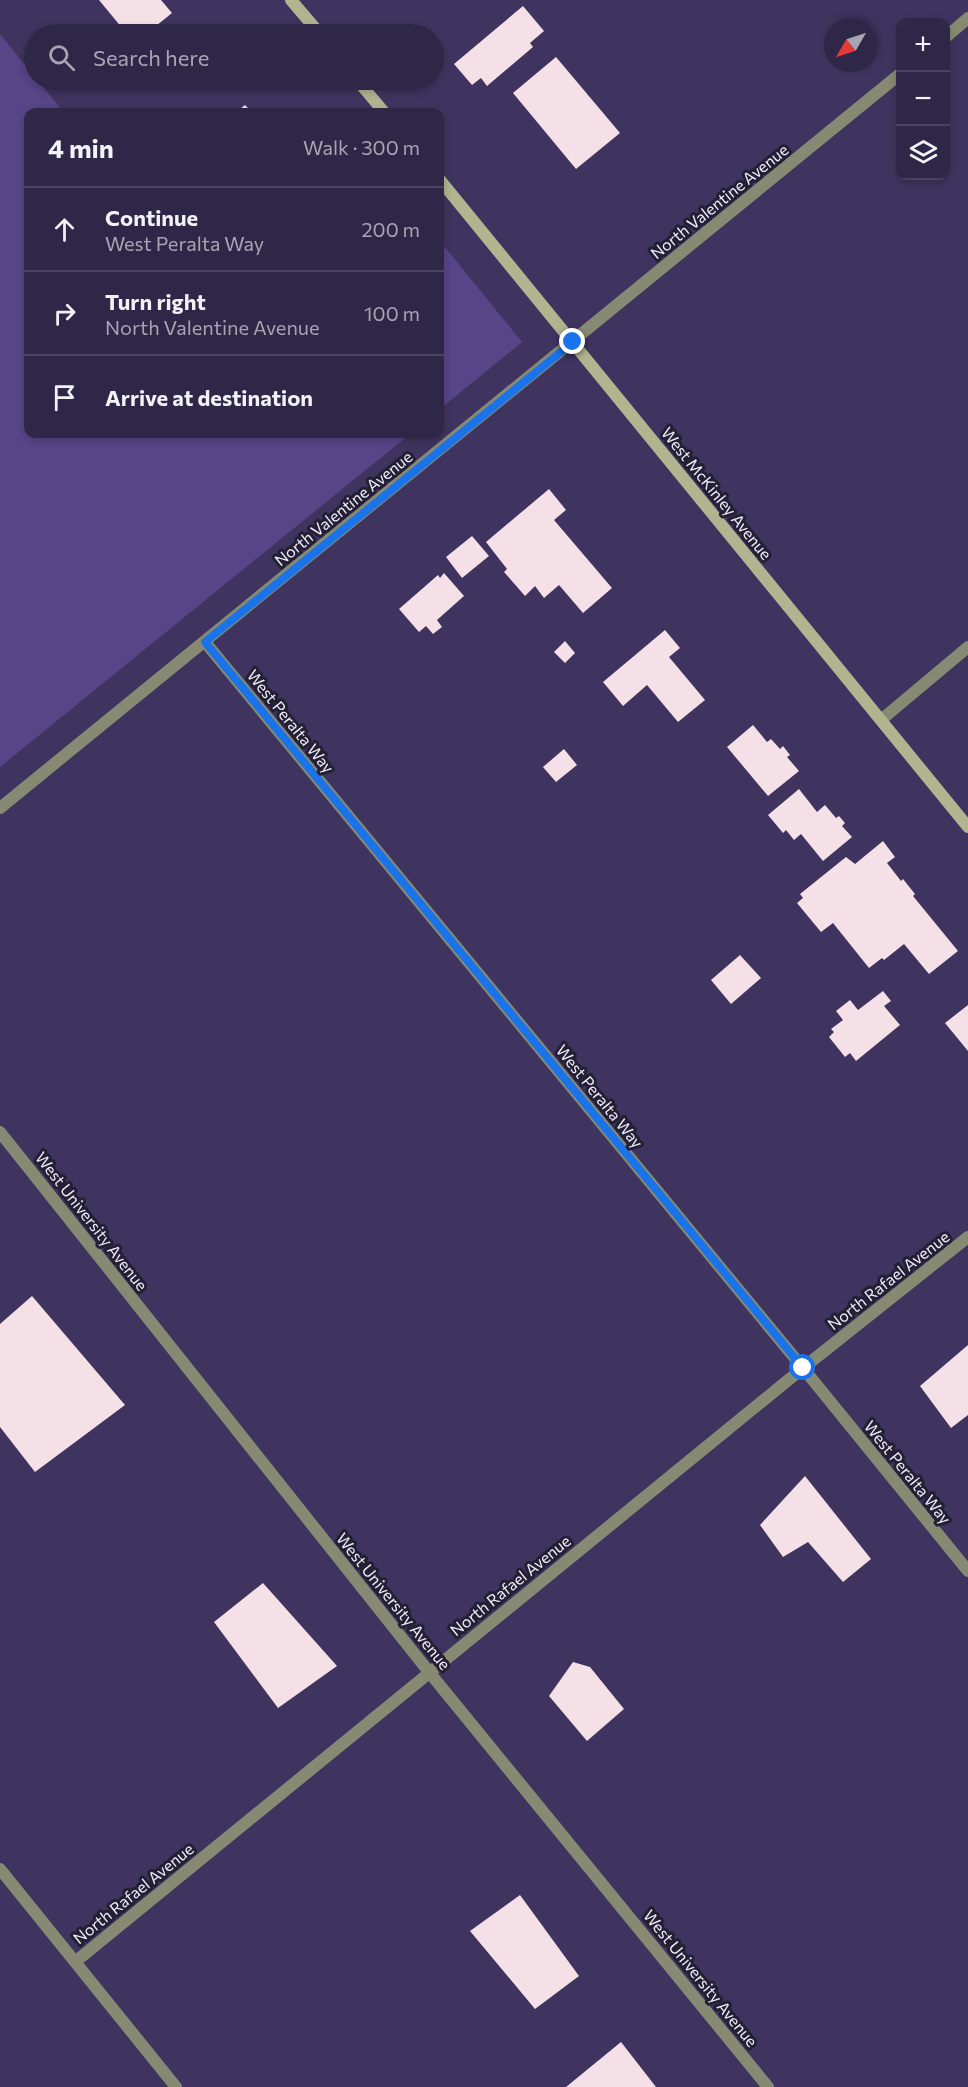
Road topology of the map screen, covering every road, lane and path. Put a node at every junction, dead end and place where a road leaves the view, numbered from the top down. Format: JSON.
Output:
{"nodes":[{"id":1,"x":291,"y":0,"type":"edge"},
{"id":2,"x":968,"y":18,"type":"edge"},
{"id":3,"x":311,"y":24,"type":"edge"},
{"id":4,"x":950,"y":33,"type":"edge"},
{"id":5,"x":896,"y":77,"type":"edge"},
{"id":6,"x":365,"y":90,"type":"edge"},
{"id":7,"x":381,"y":108,"type":"edge"},
{"id":8,"x":444,"y":185,"type":"edge"},
{"id":9,"x":573,"y":342,"type":"junction"},
{"id":10,"x":205,"y":642,"type":"junction"},
{"id":11,"x":968,"y":647,"type":"edge"},
{"id":12,"x":881,"y":720,"type":"junction"},
{"id":13,"x":0,"y":808,"type":"edge"},
{"id":14,"x":968,"y":827,"type":"edge"},
{"id":15,"x":0,"y":1132,"type":"edge"},
{"id":16,"x":968,"y":1237,"type":"edge"},
{"id":17,"x":803,"y":1368,"type":"junction"},
{"id":18,"x":968,"y":1572,"type":"edge"},
{"id":19,"x":429,"y":1672,"type":"junction"},
{"id":20,"x":0,"y":1869,"type":"edge"},
{"id":21,"x":75,"y":1962,"type":"junction"},
{"id":22,"x":176,"y":2087,"type":"edge"},
{"id":23,"x":768,"y":2087,"type":"edge"}],
"edges":[{"from":1,"to":3,"type":"main road"},
{"from":2,"to":4,"type":"street"},
{"from":5,"to":9,"type":"street","name":"North Valentine Avenue"},
{"from":6,"to":7,"type":"main road"},
{"from":8,"to":9,"type":"main road","name":"West McKinley Avenue"},
{"from":9,"to":10,"type":"street","name":"North Valentine Avenue"},
{"from":9,"to":12,"type":"main road","name":"West McKinley Avenue"},
{"from":10,"to":13,"type":"street","name":"North Valentine Avenue"},
{"from":10,"to":17,"type":"street","name":"West Peralta Way"},
{"from":11,"to":12,"type":"street"},
{"from":12,"to":14,"type":"main road","name":"West McKinley Avenue"},
{"from":15,"to":19,"type":"street","name":"West University Avenue"},
{"from":16,"to":17,"type":"street","name":"North Rafael Avenue"},
{"from":17,"to":18,"type":"street","name":"West Peralta Way"},
{"from":17,"to":19,"type":"street","name":"North Rafael Avenue"},
{"from":19,"to":21,"type":"street","name":"North Rafael Avenue"},
{"from":19,"to":23,"type":"street","name":"West University Avenue"},
{"from":20,"to":21,"type":"street"},
{"from":21,"to":22,"type":"street"}]}
